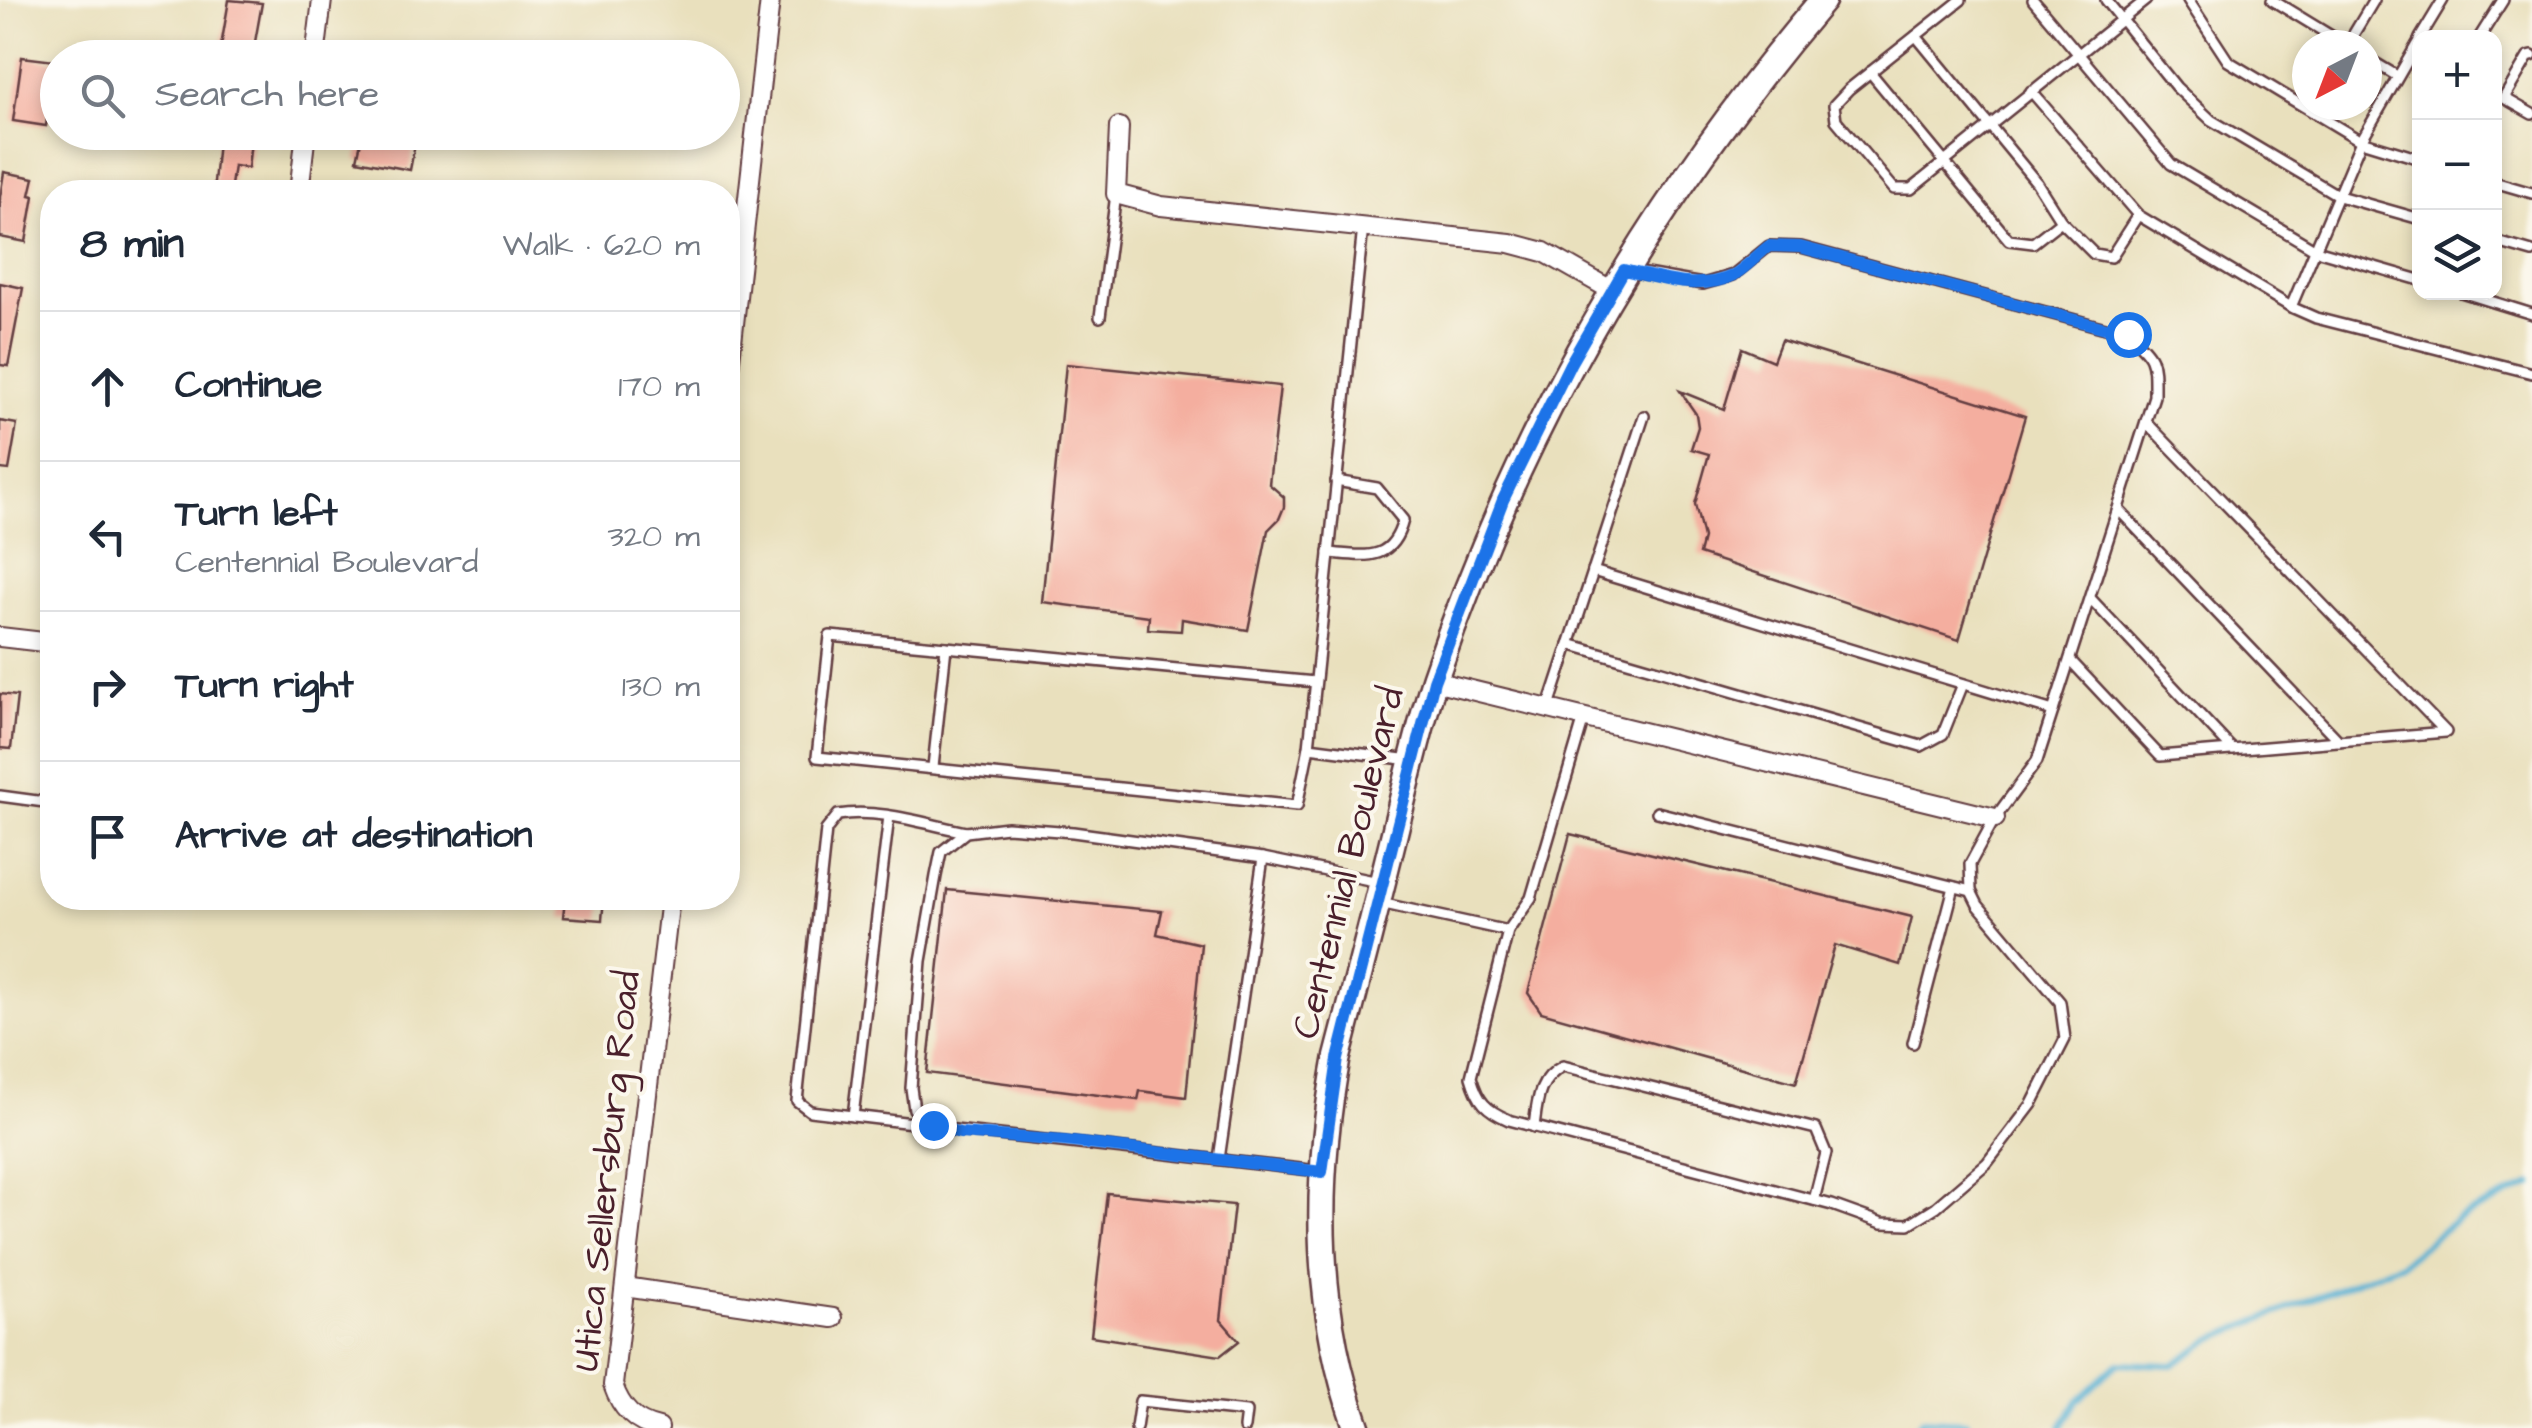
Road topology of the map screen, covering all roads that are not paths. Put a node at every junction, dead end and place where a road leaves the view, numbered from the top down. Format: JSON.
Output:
{"nodes":[{"id":1,"x":322,"y":0,"type":"edge"},
{"id":2,"x":770,"y":0,"type":"edge"},
{"id":3,"x":1823,"y":0,"type":"edge"},
{"id":4,"x":1961,"y":0,"type":"edge"},
{"id":5,"x":2033,"y":0,"type":"edge"},
{"id":6,"x":2106,"y":0,"type":"edge"},
{"id":7,"x":2146,"y":0,"type":"edge"},
{"id":8,"x":2188,"y":0,"type":"edge"},
{"id":9,"x":2374,"y":0,"type":"edge"},
{"id":10,"x":2443,"y":0,"type":"edge"},
{"id":11,"x":2503,"y":0,"type":"edge"},
{"id":12,"x":2278,"y":2,"type":"edge"},
{"id":13,"x":2122,"y":20,"type":"junction"},
{"id":14,"x":2322,"y":30,"type":"edge"},
{"id":15,"x":2355,"y":30,"type":"edge"},
{"id":16,"x":2425,"y":30,"type":"edge"},
{"id":17,"x":2484,"y":30,"type":"edge"},
{"id":18,"x":1916,"y":36,"type":"junction"},
{"id":19,"x":317,"y":40,"type":"edge"},
{"id":20,"x":2412,"y":51,"type":"edge"},
{"id":21,"x":2076,"y":55,"type":"junction"},
{"id":22,"x":2532,"y":56,"type":"edge"},
{"id":23,"x":2382,"y":67,"type":"edge"},
{"id":24,"x":1870,"y":72,"type":"junction"},
{"id":25,"x":2397,"y":76,"type":"junction"},
{"id":26,"x":2031,"y":91,"type":"junction"},
{"id":27,"x":2502,"y":92,"type":"edge"},
{"id":28,"x":2502,"y":96,"type":"edge"},
{"id":29,"x":2532,"y":114,"type":"edge"},
{"id":30,"x":1986,"y":126,"type":"junction"},
{"id":31,"x":1119,"y":127,"type":"dead end"},
{"id":32,"x":2361,"y":140,"type":"junction"},
{"id":33,"x":304,"y":150,"type":"edge"},
{"id":34,"x":2412,"y":153,"type":"edge"},
{"id":35,"x":1942,"y":161,"type":"junction"},
{"id":36,"x":300,"y":180,"type":"edge"},
{"id":37,"x":2502,"y":184,"type":"edge"},
{"id":38,"x":2532,"y":193,"type":"edge"},
{"id":39,"x":1116,"y":194,"type":"junction"},
{"id":40,"x":2339,"y":196,"type":"junction"},
{"id":41,"x":2138,"y":215,"type":"junction"},
{"id":42,"x":2412,"y":218,"type":"edge"},
{"id":43,"x":2061,"y":221,"type":"junction"},
{"id":44,"x":1363,"y":227,"type":"junction"},
{"id":45,"x":2502,"y":243,"type":"edge"},
{"id":46,"x":2316,"y":250,"type":"junction"},
{"id":47,"x":2532,"y":252,"type":"edge"},
{"id":48,"x":740,"y":270,"type":"edge"},
{"id":49,"x":2412,"y":278,"type":"edge"},
{"id":50,"x":1617,"y":280,"type":"junction"},
{"id":51,"x":2486,"y":300,"type":"edge"},
{"id":52,"x":2291,"y":307,"type":"junction"},
{"id":53,"x":2532,"y":314,"type":"edge"},
{"id":54,"x":1100,"y":317,"type":"dead end"},
{"id":55,"x":2532,"y":374,"type":"edge"},
{"id":56,"x":1644,"y":416,"type":"dead end"},
{"id":57,"x":2146,"y":422,"type":"junction"},
{"id":58,"x":1336,"y":480,"type":"junction"},
{"id":59,"x":2118,"y":509,"type":"junction"},
{"id":60,"x":1328,"y":553,"type":"junction"},
{"id":61,"x":1593,"y":571,"type":"junction"},
{"id":62,"x":2090,"y":598,"type":"junction"},
{"id":63,"x":0,"y":637,"type":"edge"},
{"id":64,"x":40,"y":642,"type":"edge"},
{"id":65,"x":1570,"y":644,"type":"junction"},
{"id":66,"x":946,"y":647,"type":"junction"},
{"id":67,"x":2070,"y":660,"type":"junction"},
{"id":68,"x":1434,"y":681,"type":"junction"},
{"id":69,"x":1315,"y":682,"type":"junction"},
{"id":70,"x":1963,"y":684,"type":"junction"},
{"id":71,"x":1548,"y":709,"type":"junction"},
{"id":72,"x":2053,"y":712,"type":"junction"},
{"id":73,"x":1584,"y":718,"type":"junction"},
{"id":74,"x":2340,"y":741,"type":"junction"},
{"id":75,"x":1309,"y":747,"type":"junction"},
{"id":76,"x":2233,"y":750,"type":"junction"},
{"id":77,"x":1412,"y":761,"type":"junction"},
{"id":78,"x":933,"y":767,"type":"junction"},
{"id":79,"x":0,"y":796,"type":"edge"},
{"id":80,"x":40,"y":801,"type":"edge"},
{"id":81,"x":1657,"y":812,"type":"dead end"},
{"id":82,"x":889,"y":816,"type":"junction"},
{"id":83,"x":1995,"y":818,"type":"junction"},
{"id":84,"x":966,"y":832,"type":"junction"},
{"id":85,"x":1263,"y":858,"type":"junction"},
{"id":86,"x":1954,"y":886,"type":"junction"},
{"id":87,"x":1970,"y":891,"type":"junction"},
{"id":88,"x":1380,"y":893,"type":"junction"},
{"id":89,"x":669,"y":910,"type":"edge"},
{"id":90,"x":1508,"y":931,"type":"junction"},
{"id":91,"x":1913,"y":1044,"type":"dead end"},
{"id":92,"x":853,"y":1116,"type":"junction"},
{"id":93,"x":933,"y":1125,"type":"junction"},
{"id":94,"x":1534,"y":1127,"type":"junction"},
{"id":95,"x":1219,"y":1159,"type":"junction"},
{"id":96,"x":1322,"y":1172,"type":"junction"},
{"id":97,"x":1814,"y":1200,"type":"junction"},
{"id":98,"x":625,"y":1287,"type":"junction"},
{"id":99,"x":833,"y":1318,"type":"dead end"},
{"id":100,"x":659,"y":1428,"type":"edge"},
{"id":101,"x":1136,"y":1428,"type":"edge"},
{"id":102,"x":1244,"y":1428,"type":"edge"},
{"id":103,"x":1356,"y":1428,"type":"edge"}],
"edges":[{"from":1,"to":19,"type":"street"},
{"from":2,"to":48,"type":"street"},
{"from":3,"to":50,"type":"street","name":"Centennial Boulevard"},
{"from":4,"to":18,"type":"lane"},
{"from":5,"to":21,"type":"lane"},
{"from":6,"to":13,"type":"lane"},
{"from":7,"to":13,"type":"lane"},
{"from":8,"to":32,"type":"lane"},
{"from":9,"to":15,"type":"lane"},
{"from":10,"to":16,"type":"lane"},
{"from":11,"to":17,"type":"lane"},
{"from":12,"to":14,"type":"lane"},
{"from":13,"to":21,"type":"lane"},
{"from":13,"to":40,"type":"lane"},
{"from":18,"to":24,"type":"lane"},
{"from":18,"to":30,"type":"lane"},
{"from":20,"to":25,"type":"lane"},
{"from":21,"to":26,"type":"lane"},
{"from":21,"to":46,"type":"lane"},
{"from":22,"to":27,"type":"lane"},
{"from":23,"to":25,"type":"lane"},
{"from":24,"to":35,"type":"lane"},
{"from":24,"to":35,"type":"lane"},
{"from":25,"to":32,"type":"lane"},
{"from":26,"to":30,"type":"lane"},
{"from":26,"to":41,"type":"lane"},
{"from":28,"to":29,"type":"lane"},
{"from":30,"to":35,"type":"lane"},
{"from":30,"to":43,"type":"lane"},
{"from":31,"to":39,"type":"street"},
{"from":32,"to":34,"type":"lane"},
{"from":32,"to":40,"type":"lane"},
{"from":33,"to":36,"type":"street"},
{"from":35,"to":43,"type":"lane"},
{"from":37,"to":38,"type":"lane"},
{"from":39,"to":44,"type":"street"},
{"from":39,"to":54,"type":"lane"},
{"from":40,"to":42,"type":"lane"},
{"from":40,"to":46,"type":"lane"},
{"from":41,"to":43,"type":"lane"},
{"from":41,"to":52,"type":"lane"},
{"from":44,"to":50,"type":"street"},
{"from":44,"to":58,"type":"lane"},
{"from":45,"to":47,"type":"lane"},
{"from":46,"to":49,"type":"lane"},
{"from":46,"to":52,"type":"lane"},
{"from":50,"to":57,"type":"lane"},
{"from":50,"to":68,"type":"street","name":"Centennial Boulevard"},
{"from":51,"to":53,"type":"lane"},
{"from":52,"to":55,"type":"lane"},
{"from":56,"to":61,"type":"lane"},
{"from":57,"to":59,"type":"lane"},
{"from":57,"to":74,"type":"lane"},
{"from":58,"to":60,"type":"lane"},
{"from":58,"to":60,"type":"lane"},
{"from":59,"to":62,"type":"lane"},
{"from":59,"to":74,"type":"lane"},
{"from":60,"to":69,"type":"lane"},
{"from":61,"to":65,"type":"lane"},
{"from":61,"to":70,"type":"lane"},
{"from":62,"to":67,"type":"lane"},
{"from":62,"to":76,"type":"lane"},
{"from":63,"to":64,"type":"street"},
{"from":65,"to":70,"type":"lane"},
{"from":65,"to":71,"type":"lane"},
{"from":66,"to":69,"type":"lane"},
{"from":66,"to":78,"type":"lane"},
{"from":66,"to":78,"type":"lane"},
{"from":67,"to":72,"type":"lane"},
{"from":67,"to":76,"type":"lane"},
{"from":68,"to":71,"type":"street"},
{"from":68,"to":77,"type":"street","name":"Centennial Boulevard"},
{"from":69,"to":75,"type":"lane"},
{"from":70,"to":72,"type":"lane"},
{"from":71,"to":73,"type":"street"},
{"from":72,"to":83,"type":"lane"},
{"from":73,"to":83,"type":"street"},
{"from":73,"to":90,"type":"lane"},
{"from":74,"to":76,"type":"lane"},
{"from":75,"to":77,"type":"lane"},
{"from":75,"to":78,"type":"lane"},
{"from":77,"to":88,"type":"street","name":"Centennial Boulevard"},
{"from":79,"to":80,"type":"lane"},
{"from":81,"to":86,"type":"lane"},
{"from":82,"to":84,"type":"lane"},
{"from":82,"to":92,"type":"lane"},
{"from":82,"to":92,"type":"lane"},
{"from":83,"to":87,"type":"lane"},
{"from":84,"to":85,"type":"lane"},
{"from":84,"to":93,"type":"lane"},
{"from":85,"to":88,"type":"lane"},
{"from":85,"to":95,"type":"lane"},
{"from":86,"to":87,"type":"lane"},
{"from":86,"to":91,"type":"lane"},
{"from":87,"to":97,"type":"lane"},
{"from":88,"to":90,"type":"lane"},
{"from":88,"to":96,"type":"street","name":"Centennial Boulevard"},
{"from":89,"to":98,"type":"street","name":"Utica Sellersburg Road"},
{"from":90,"to":94,"type":"lane"},
{"from":92,"to":93,"type":"lane"},
{"from":93,"to":95,"type":"lane"},
{"from":94,"to":97,"type":"lane"},
{"from":94,"to":97,"type":"lane"},
{"from":95,"to":96,"type":"lane"},
{"from":96,"to":103,"type":"street","name":"Centennial Boulevard"},
{"from":98,"to":99,"type":"street"},
{"from":98,"to":100,"type":"street","name":"Utica Sellersburg Road"},
{"from":101,"to":102,"type":"lane"}]}
